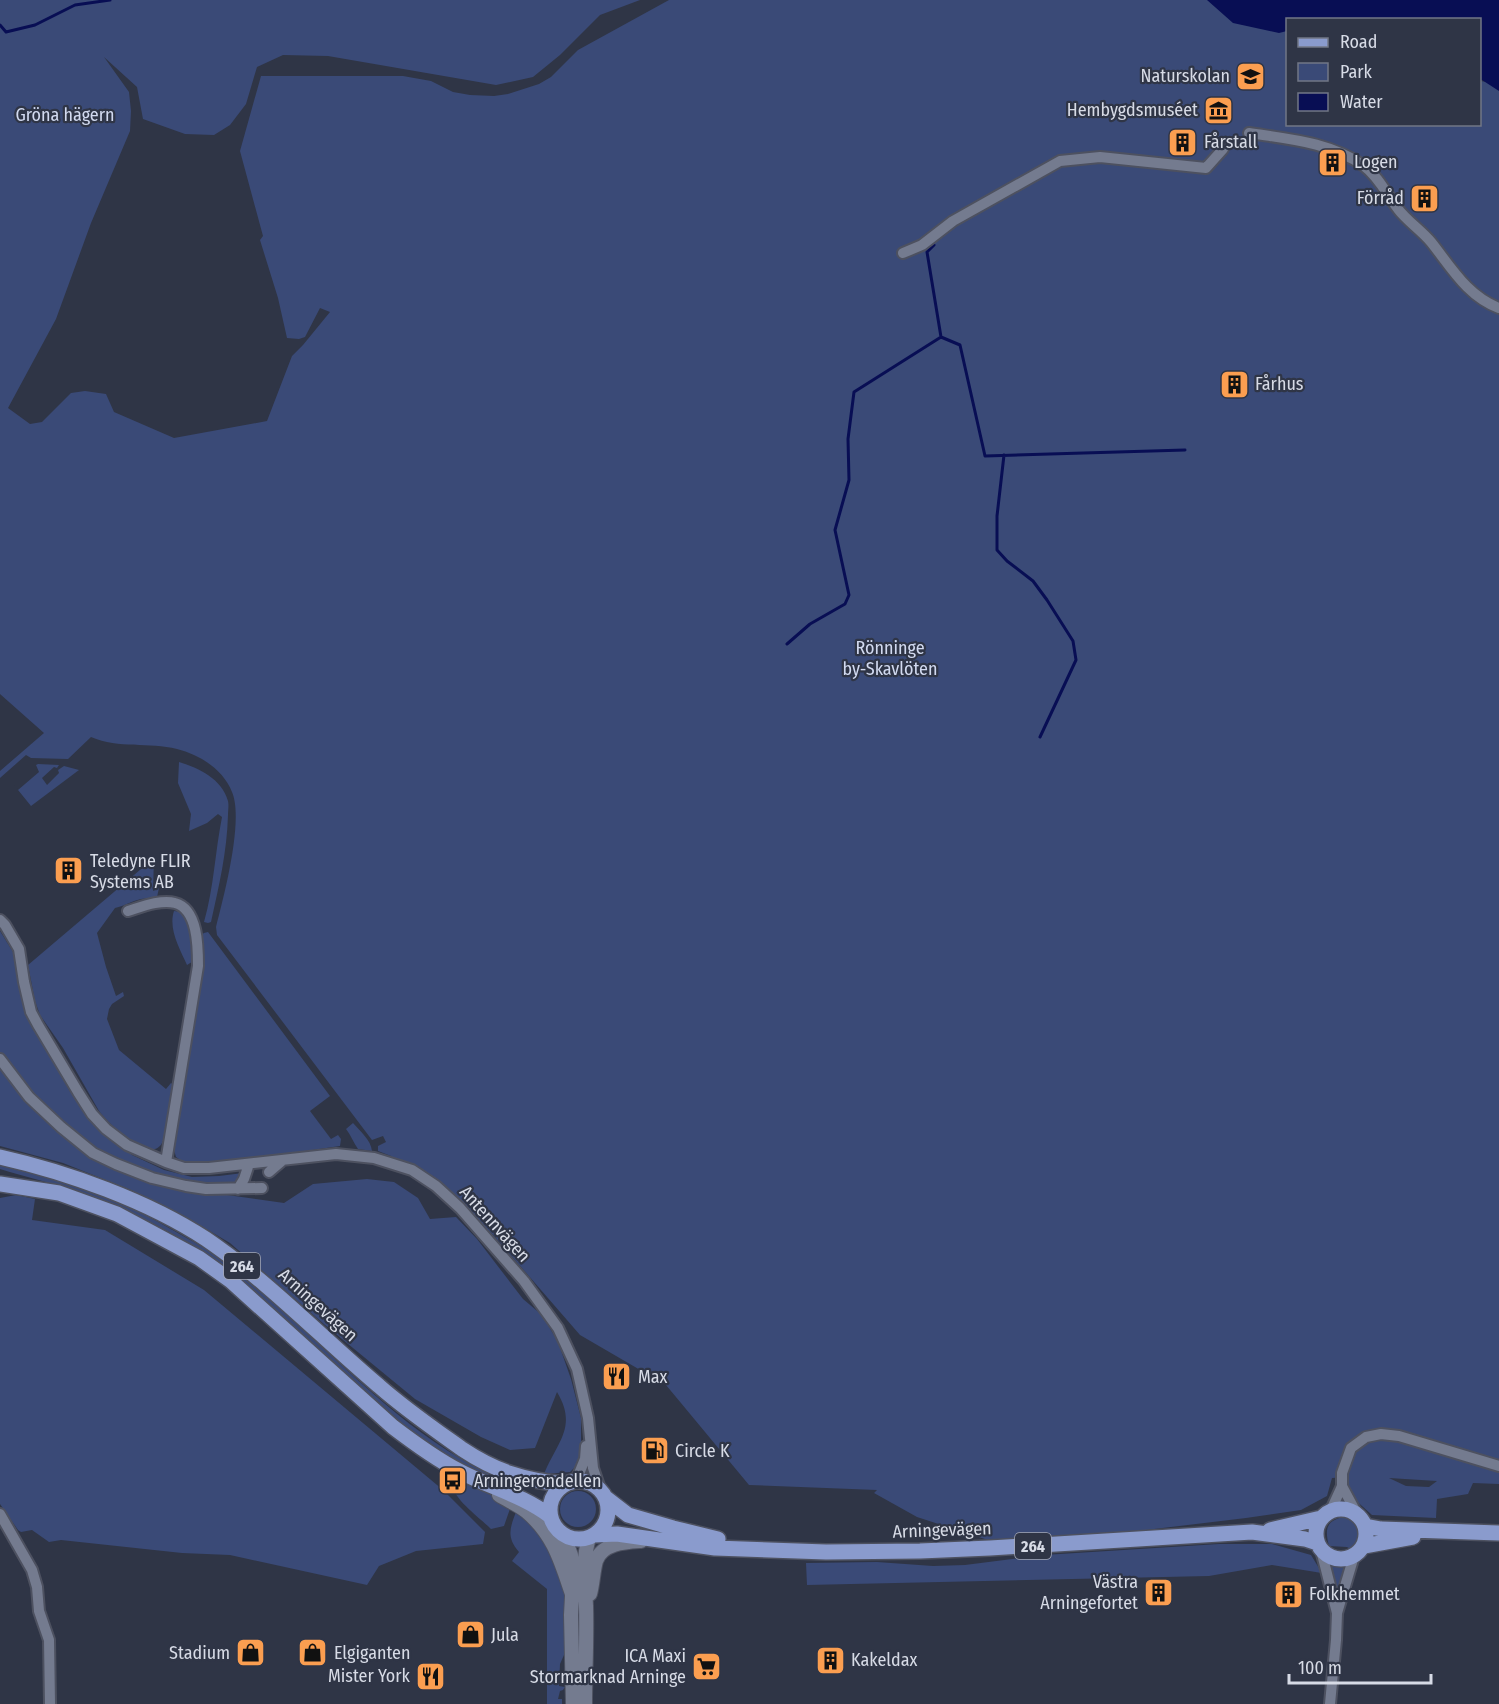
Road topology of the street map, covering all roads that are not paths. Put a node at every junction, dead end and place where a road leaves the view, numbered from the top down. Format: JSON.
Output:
{"nodes":[{"id":1,"x":1249,"y":133,"type":"dead end"},
{"id":2,"x":1223,"y":149,"type":"dead end"},
{"id":3,"x":903,"y":253,"type":"dead end"},
{"id":4,"x":1499,"y":308,"type":"edge"},
{"id":5,"x":128,"y":911,"type":"dead end"},
{"id":6,"x":0,"y":920,"type":"edge"},
{"id":7,"x":0,"y":1059,"type":"edge"},
{"id":8,"x":0,"y":1157,"type":"edge"},
{"id":9,"x":283,"y":1160,"type":"junction"},
{"id":10,"x":166,"y":1162,"type":"junction"},
{"id":11,"x":249,"y":1164,"type":"junction"},
{"id":12,"x":269,"y":1172,"type":"dead end"},
{"id":13,"x":5,"y":1186,"type":"edge"},
{"id":14,"x":261,"y":1188,"type":"dead end"},
{"id":15,"x":238,"y":1189,"type":"junction"},
{"id":16,"x":588,"y":1431,"type":"junction"},
{"id":17,"x":1499,"y":1466,"type":"edge"},
{"id":18,"x":458,"y":1471,"type":"junction"},
{"id":19,"x":570,"y":1482,"type":"junction"},
{"id":20,"x":1342,"y":1486,"type":"junction"},
{"id":21,"x":603,"y":1494,"type":"junction"},
{"id":22,"x":0,"y":1514,"type":"edge"},
{"id":23,"x":1326,"y":1514,"type":"junction"},
{"id":24,"x":550,"y":1516,"type":"junction"},
{"id":25,"x":1361,"y":1520,"type":"junction"},
{"id":26,"x":1443,"y":1531,"type":"junction"},
{"id":27,"x":1261,"y":1532,"type":"junction"},
{"id":28,"x":1499,"y":1533,"type":"edge"},
{"id":29,"x":563,"y":1534,"type":"junction"},
{"id":30,"x":592,"y":1536,"type":"junction"},
{"id":31,"x":666,"y":1540,"type":"junction"},
{"id":32,"x":1319,"y":1547,"type":"junction"},
{"id":33,"x":804,"y":1551,"type":"junction"},
{"id":34,"x":1359,"y":1551,"type":"junction"},
{"id":35,"x":572,"y":1594,"type":"junction"},
{"id":36,"x":586,"y":1607,"type":"junction"},
{"id":37,"x":1337,"y":1613,"type":"junction"},
{"id":38,"x":572,"y":1679,"type":"junction"},
{"id":39,"x":51,"y":1704,"type":"edge"},
{"id":40,"x":567,"y":1704,"type":"edge"},
{"id":41,"x":573,"y":1704,"type":"edge"},
{"id":42,"x":585,"y":1704,"type":"edge"},
{"id":43,"x":1330,"y":1704,"type":"edge"}],
"edges":[{"from":1,"to":4,"type":"street"},
{"from":2,"to":3,"type":"street"},
{"from":5,"to":10,"type":"street"},
{"from":6,"to":10,"type":"street","name":"Antennvägen"},
{"from":7,"to":15,"type":"street"},
{"from":8,"to":19,"type":"main road","name":"Arningevägen","number":"264"},
{"from":9,"to":11,"type":"street","name":"Antennvägen"},
{"from":9,"to":12,"type":"street"},
{"from":9,"to":16,"type":"street","name":"Antennvägen"},
{"from":10,"to":11,"type":"street","name":"Antennvägen"},
{"from":11,"to":15,"type":"street"},
{"from":13,"to":18,"type":"main road","number":"264"},
{"from":14,"to":15,"type":"street"},
{"from":16,"to":19,"type":"street","name":"Antennvägen"},
{"from":16,"to":21,"type":"street","name":"Antennvägen"},
{"from":17,"to":20,"type":"street"},
{"from":18,"to":24,"type":"main road","number":"264"},
{"from":18,"to":35,"type":"street"},
{"from":19,"to":21,"type":"main road","number":"264"},
{"from":19,"to":24,"type":"main road"},
{"from":20,"to":23,"type":"street"},
{"from":20,"to":25,"type":"street"},
{"from":21,"to":30,"type":"main road"},
{"from":21,"to":33,"type":"main road","name":"Arningevägen","number":"264"},
{"from":22,"to":39,"type":"street"},
{"from":23,"to":25,"type":"main road","number":"264"},
{"from":23,"to":27,"type":"main road","name":"Arningevägen","number":"264"},
{"from":23,"to":32,"type":"main road"},
{"from":24,"to":29,"type":"main road","number":"264"},
{"from":25,"to":26,"type":"main road","number":"264"},
{"from":25,"to":34,"type":"main road"},
{"from":26,"to":28,"type":"main road","number":"264"},
{"from":26,"to":34,"type":"main road","number":"264"},
{"from":27,"to":32,"type":"main road","name":"Arningevägen","number":"264"},
{"from":27,"to":33,"type":"main road","name":"Arningevägen","number":"264"},
{"from":29,"to":30,"type":"main road","number":"264"},
{"from":29,"to":35,"type":"street"},
{"from":30,"to":31,"type":"main road","name":"Arningevägen","number":"264"},
{"from":30,"to":36,"type":"street"},
{"from":31,"to":33,"type":"main road","name":"Arningevägen","number":"264"},
{"from":31,"to":36,"type":"street"},
{"from":32,"to":34,"type":"main road","number":"264"},
{"from":32,"to":37,"type":"street"},
{"from":34,"to":37,"type":"street"},
{"from":35,"to":38,"type":"street"},
{"from":36,"to":42,"type":"street"},
{"from":37,"to":43,"type":"street"},
{"from":38,"to":40,"type":"street"},
{"from":38,"to":41,"type":"street"}]}
